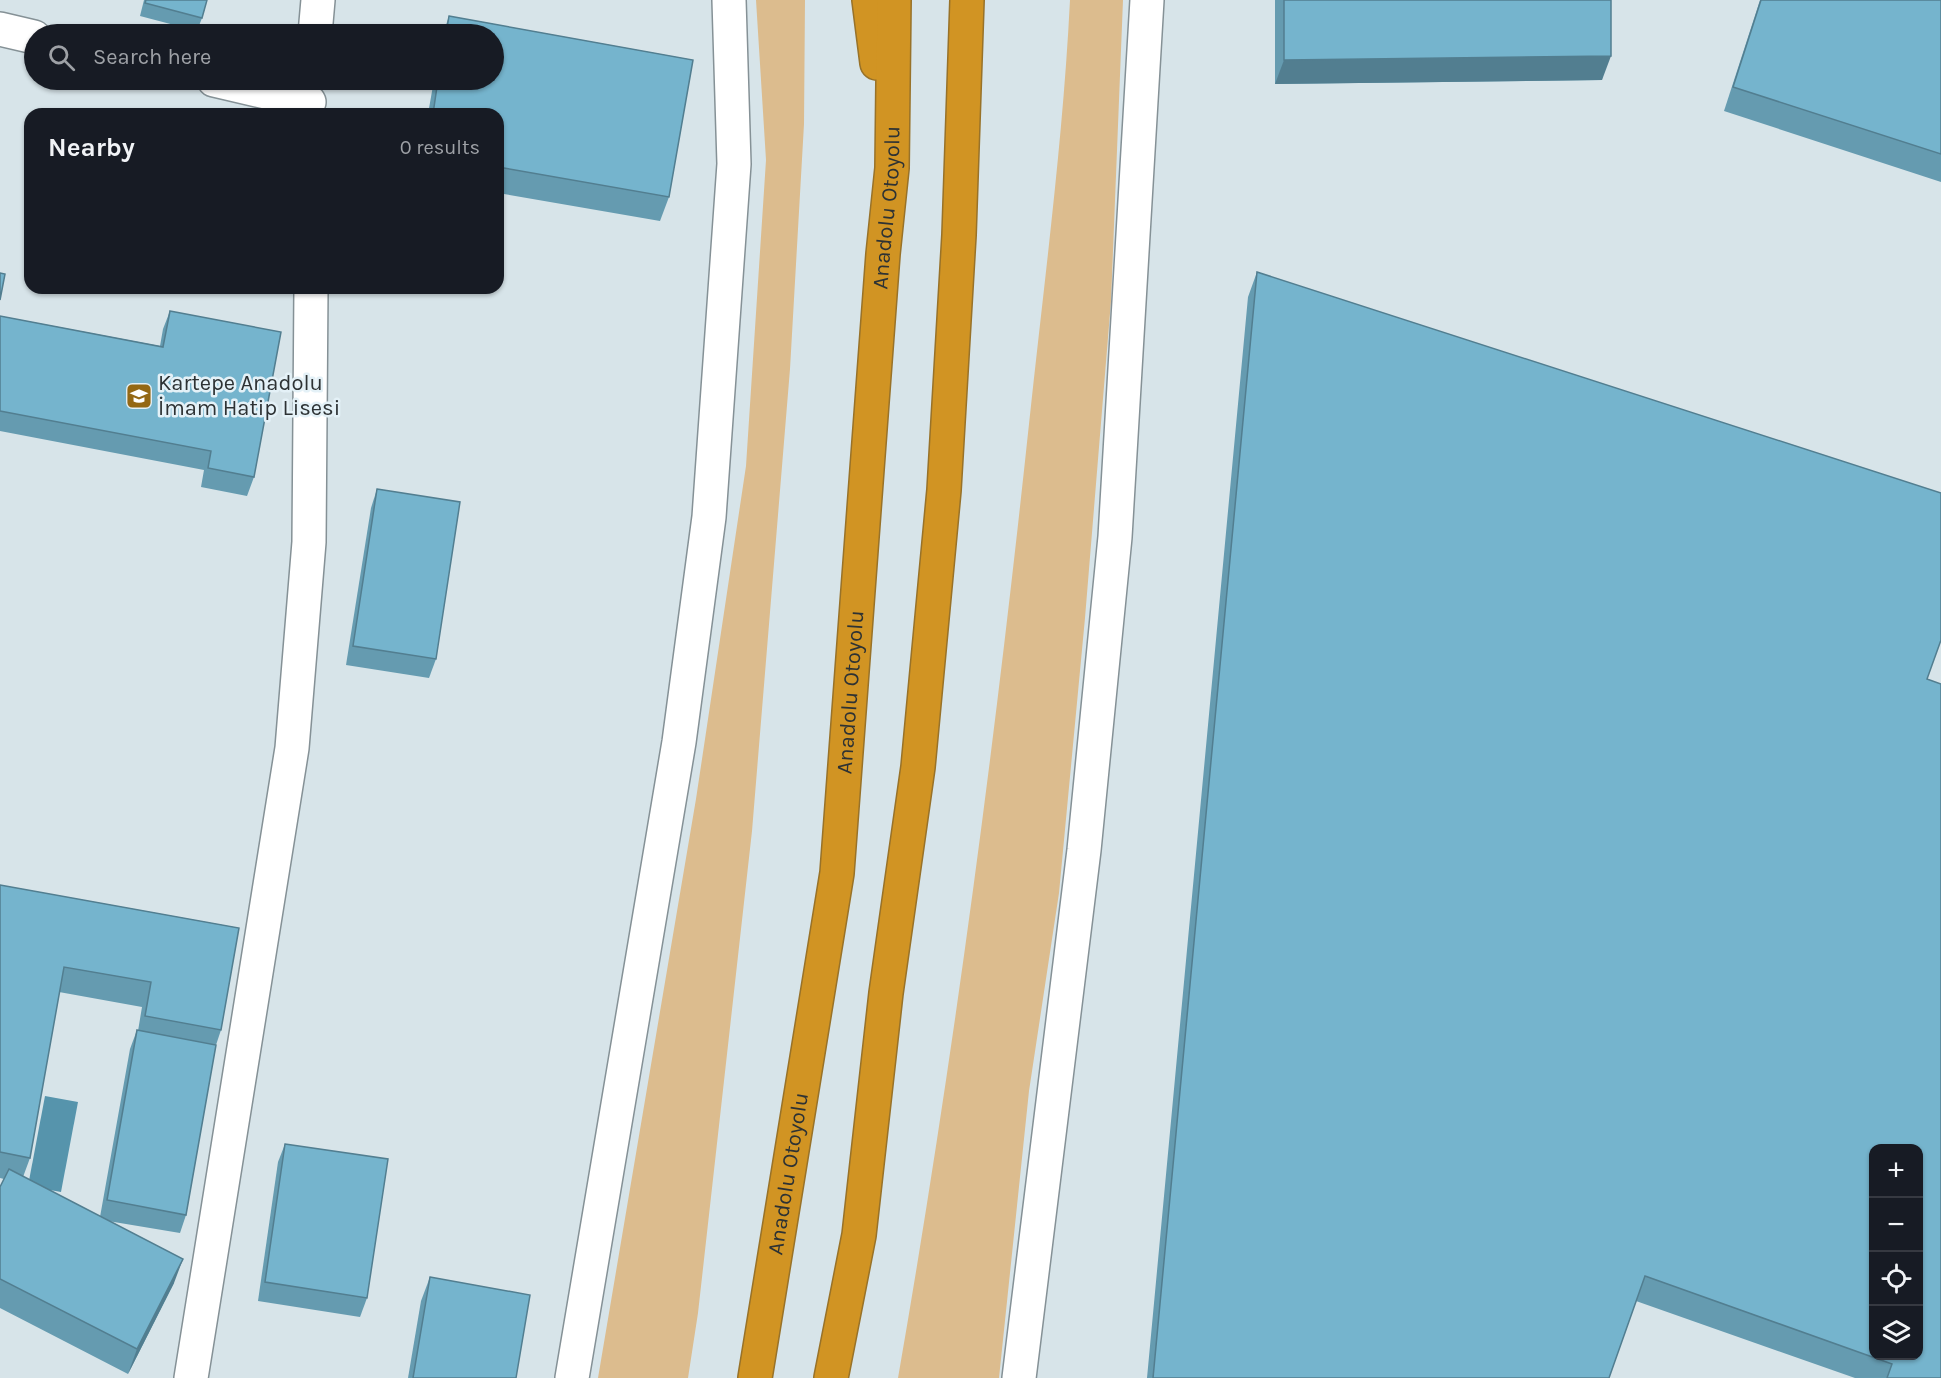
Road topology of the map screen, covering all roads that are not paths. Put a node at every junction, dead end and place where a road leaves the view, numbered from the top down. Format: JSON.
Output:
{"nodes":[{"id":1,"x":318,"y":0,"type":"edge"},
{"id":2,"x":729,"y":0,"type":"edge"},
{"id":3,"x":868,"y":0,"type":"edge"},
{"id":4,"x":894,"y":0,"type":"edge"},
{"id":5,"x":967,"y":0,"type":"edge"},
{"id":6,"x":1147,"y":0,"type":"edge"},
{"id":7,"x":316,"y":24,"type":"edge"},
{"id":8,"x":0,"y":29,"type":"edge"},
{"id":9,"x":24,"y":35,"type":"edge"},
{"id":10,"x":264,"y":90,"type":"edge"},
{"id":11,"x":310,"y":99,"type":"edge"},
{"id":12,"x":892,"y":168,"type":"junction"},
{"id":13,"x":311,"y":294,"type":"edge"},
{"id":14,"x":191,"y":1378,"type":"edge"},
{"id":15,"x":572,"y":1378,"type":"edge"},
{"id":16,"x":755,"y":1378,"type":"edge"},
{"id":17,"x":831,"y":1378,"type":"edge"},
{"id":18,"x":1019,"y":1378,"type":"edge"}],
"edges":[{"from":1,"to":7,"type":"street"},
{"from":2,"to":15,"type":"street"},
{"from":3,"to":12,"type":"highway"},
{"from":4,"to":12,"type":"highway","name":"Anadolu Otoyolu"},
{"from":5,"to":17,"type":"highway"},
{"from":6,"to":18,"type":"street"},
{"from":8,"to":9,"type":"street"},
{"from":10,"to":11,"type":"street"},
{"from":12,"to":16,"type":"highway","name":"Anadolu Otoyolu"},
{"from":13,"to":14,"type":"street"}]}
